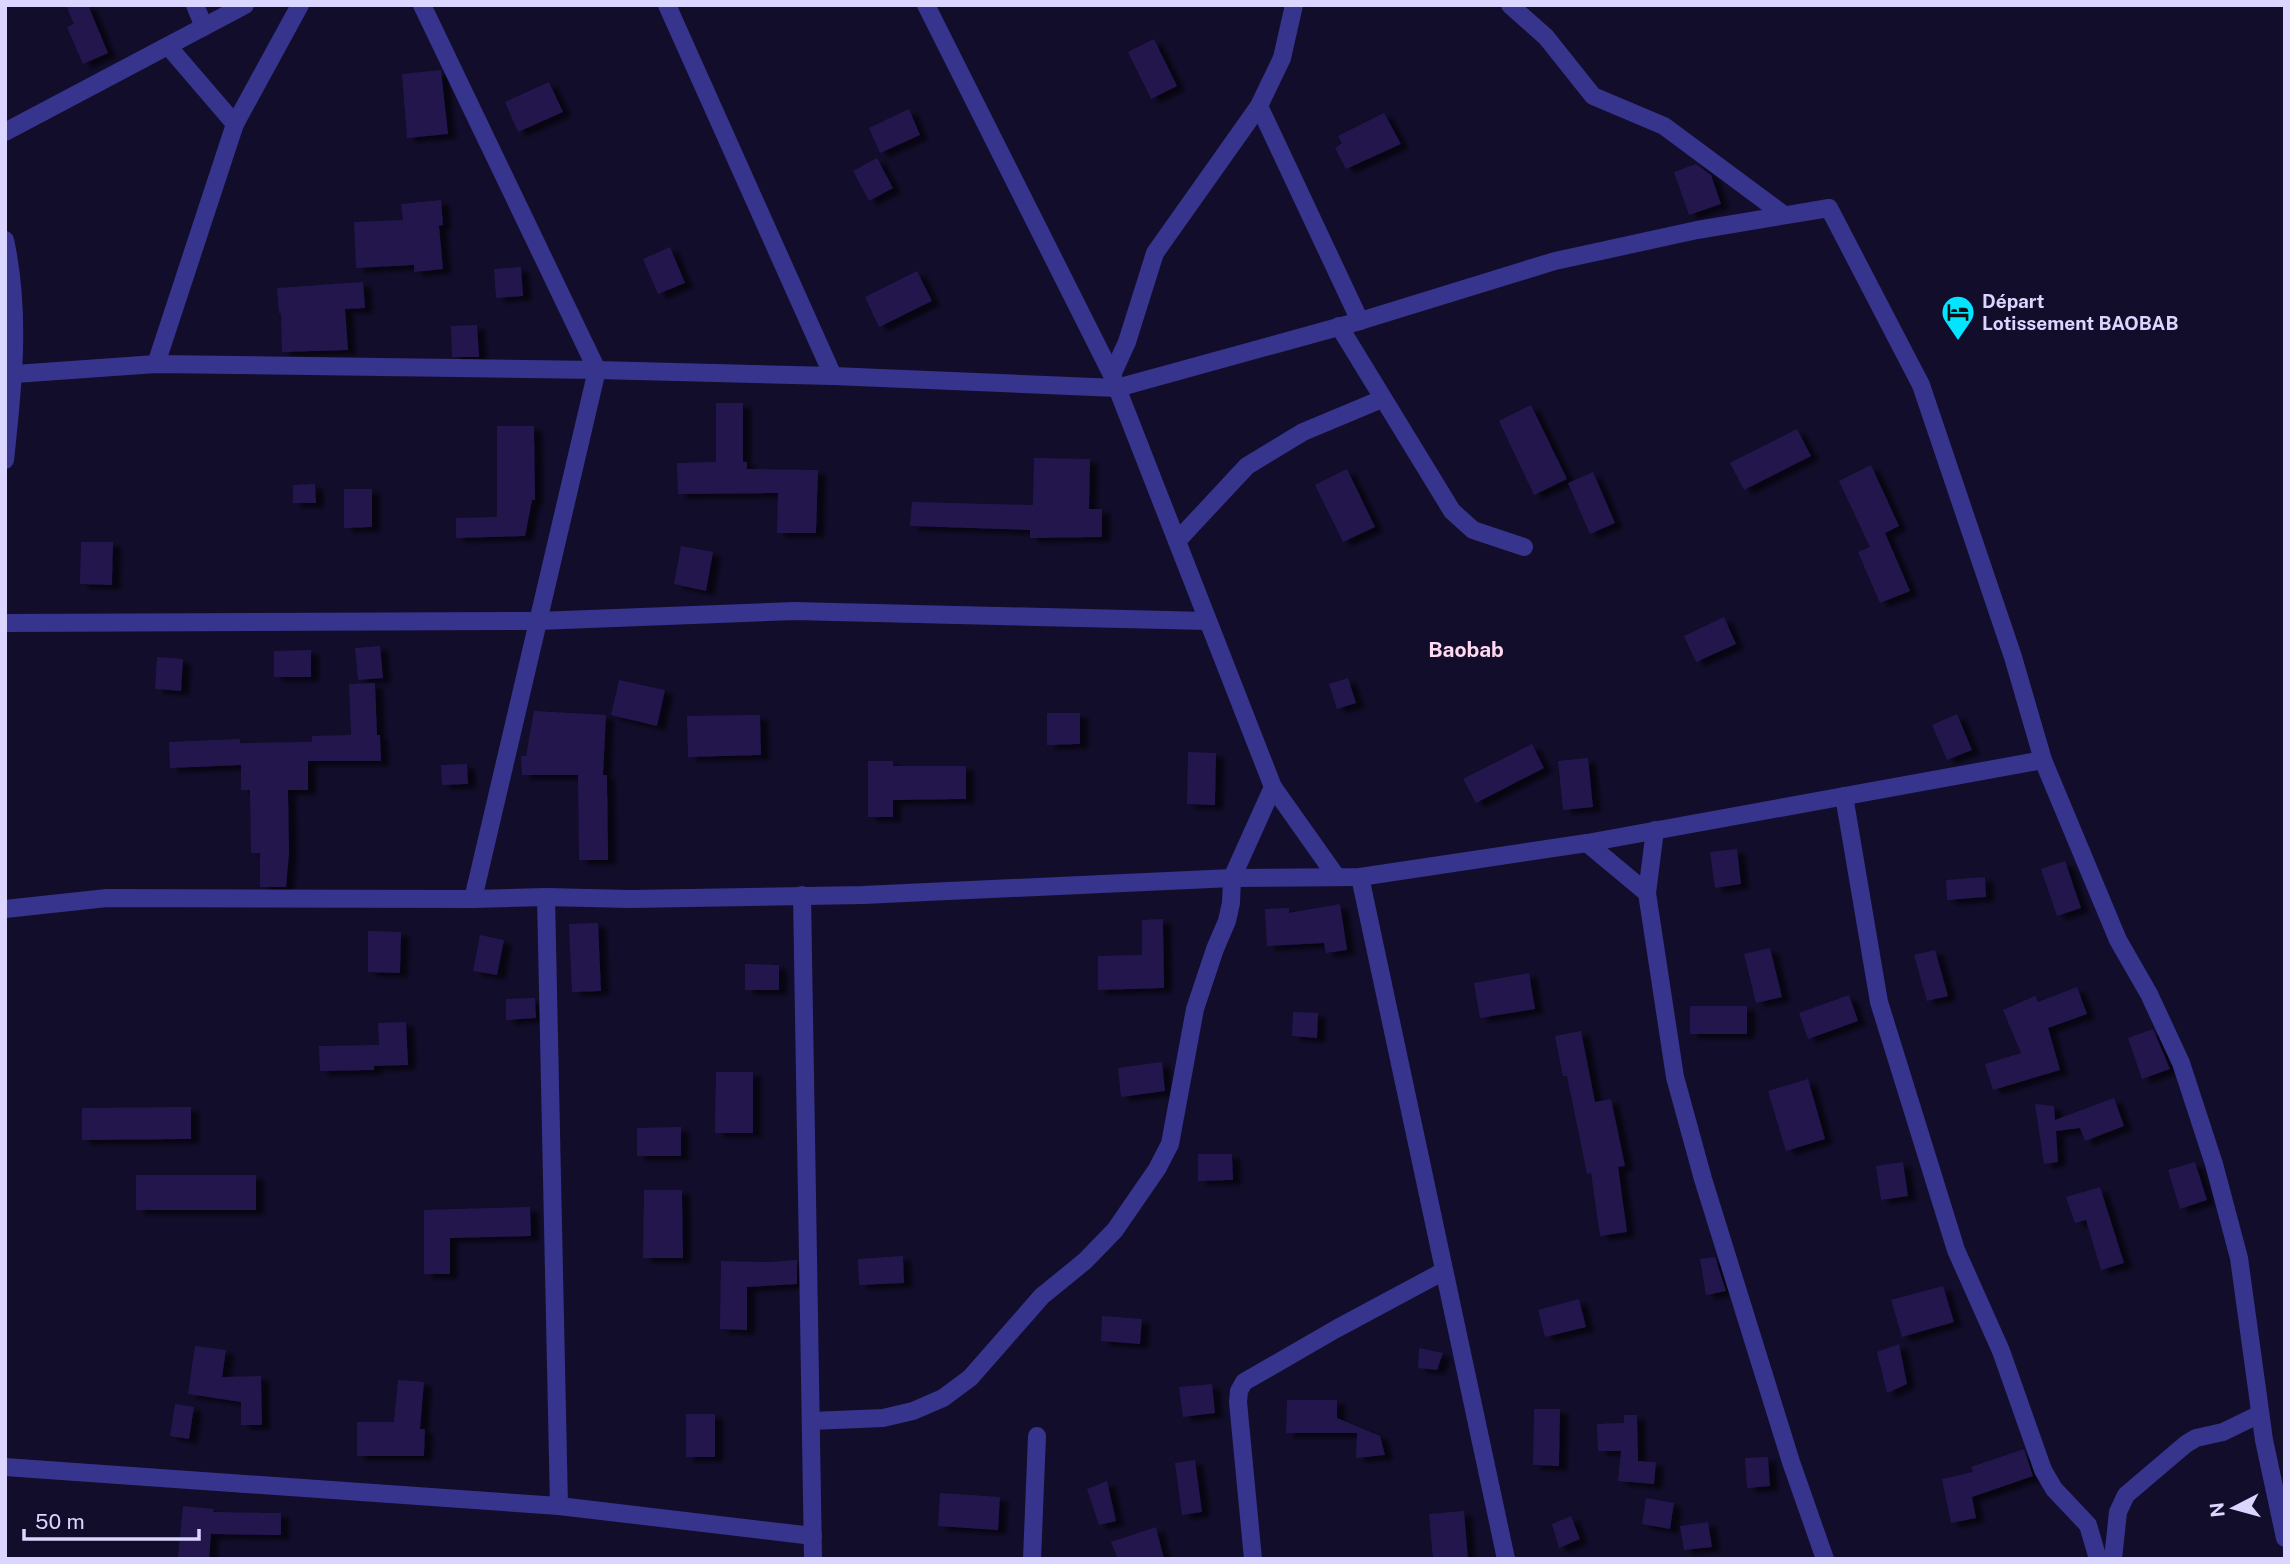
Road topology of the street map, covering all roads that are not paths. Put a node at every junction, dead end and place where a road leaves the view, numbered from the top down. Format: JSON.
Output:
{"nodes":[{"id":1,"x":195,"y":5,"type":"edge"},
{"id":2,"x":245,"y":5,"type":"edge"},
{"id":3,"x":300,"y":5,"type":"edge"},
{"id":4,"x":422,"y":5,"type":"edge"},
{"id":5,"x":667,"y":5,"type":"edge"},
{"id":6,"x":926,"y":5,"type":"edge"},
{"id":7,"x":1294,"y":5,"type":"edge"},
{"id":8,"x":1510,"y":5,"type":"edge"},
{"id":9,"x":204,"y":27,"type":"junction"},
{"id":10,"x":168,"y":46,"type":"junction"},
{"id":11,"x":1259,"y":106,"type":"junction"},
{"id":12,"x":235,"y":124,"type":"junction"},
{"id":13,"x":5,"y":132,"type":"edge"},
{"id":14,"x":1784,"y":215,"type":"junction"},
{"id":15,"x":5,"y":240,"type":"edge"},
{"id":16,"x":1360,"y":321,"type":"junction"},
{"id":17,"x":1339,"y":326,"type":"junction"},
{"id":18,"x":156,"y":364,"type":"junction"},
{"id":19,"x":597,"y":370,"type":"junction"},
{"id":20,"x":15,"y":374,"type":"junction"},
{"id":21,"x":833,"y":376,"type":"junction"},
{"id":22,"x":1114,"y":382,"type":"junction"},
{"id":23,"x":1382,"y":398,"type":"junction"},
{"id":24,"x":5,"y":460,"type":"edge"},
{"id":25,"x":1177,"y":541,"type":"junction"},
{"id":26,"x":1524,"y":547,"type":"dead end"},
{"id":27,"x":538,"y":621,"type":"junction"},
{"id":28,"x":1207,"y":621,"type":"junction"},
{"id":29,"x":5,"y":623,"type":"edge"},
{"id":30,"x":2043,"y":760,"type":"junction"},
{"id":31,"x":1273,"y":787,"type":"junction"},
{"id":32,"x":1844,"y":796,"type":"junction"},
{"id":33,"x":1656,"y":830,"type":"junction"},
{"id":34,"x":1587,"y":843,"type":"junction"},
{"id":35,"x":1336,"y":876,"type":"junction"},
{"id":36,"x":1360,"y":877,"type":"junction"},
{"id":37,"x":1232,"y":878,"type":"junction"},
{"id":38,"x":1647,"y":893,"type":"junction"},
{"id":39,"x":802,"y":895,"type":"junction"},
{"id":40,"x":546,"y":897,"type":"junction"},
{"id":41,"x":473,"y":900,"type":"junction"},
{"id":42,"x":5,"y":909,"type":"edge"},
{"id":43,"x":1444,"y":1271,"type":"junction"},
{"id":44,"x":2260,"y":1414,"type":"junction"},
{"id":45,"x":811,"y":1421,"type":"junction"},
{"id":46,"x":1037,"y":1436,"type":"dead end"},
{"id":47,"x":5,"y":1467,"type":"edge"},
{"id":48,"x":559,"y":1506,"type":"junction"},
{"id":49,"x":813,"y":1536,"type":"junction"},
{"id":50,"x":2285,"y":1538,"type":"edge"},
{"id":51,"x":813,"y":1559,"type":"edge"},
{"id":52,"x":1032,"y":1559,"type":"edge"},
{"id":53,"x":1253,"y":1559,"type":"edge"},
{"id":54,"x":1506,"y":1559,"type":"edge"},
{"id":55,"x":1825,"y":1559,"type":"edge"},
{"id":56,"x":2098,"y":1559,"type":"edge"},
{"id":57,"x":2113,"y":1559,"type":"edge"}],
"edges":[{"from":1,"to":9,"type":"street"},
{"from":2,"to":9,"type":"street"},
{"from":3,"to":12,"type":"street"},
{"from":4,"to":19,"type":"street"},
{"from":5,"to":21,"type":"street"},
{"from":6,"to":22,"type":"street"},
{"from":7,"to":11,"type":"street"},
{"from":8,"to":14,"type":"street"},
{"from":9,"to":10,"type":"street"},
{"from":10,"to":12,"type":"street"},
{"from":10,"to":13,"type":"street"},
{"from":11,"to":16,"type":"street"},
{"from":11,"to":22,"type":"street"},
{"from":12,"to":18,"type":"street"},
{"from":14,"to":16,"type":"street"},
{"from":14,"to":30,"type":"street"},
{"from":15,"to":20,"type":"street"},
{"from":16,"to":17,"type":"street"},
{"from":17,"to":22,"type":"street"},
{"from":17,"to":23,"type":"street"},
{"from":18,"to":19,"type":"street"},
{"from":18,"to":20,"type":"street"},
{"from":19,"to":21,"type":"street"},
{"from":19,"to":27,"type":"street"},
{"from":20,"to":24,"type":"street"},
{"from":21,"to":22,"type":"street"},
{"from":22,"to":25,"type":"street"},
{"from":23,"to":25,"type":"street"},
{"from":23,"to":26,"type":"street"},
{"from":25,"to":28,"type":"street"},
{"from":27,"to":28,"type":"street"},
{"from":27,"to":29,"type":"street"},
{"from":27,"to":41,"type":"street"},
{"from":28,"to":31,"type":"street"},
{"from":30,"to":32,"type":"street"},
{"from":30,"to":44,"type":"street"},
{"from":31,"to":35,"type":"street"},
{"from":31,"to":37,"type":"street"},
{"from":32,"to":33,"type":"street"},
{"from":32,"to":56,"type":"street"},
{"from":33,"to":34,"type":"street"},
{"from":33,"to":38,"type":"street"},
{"from":34,"to":36,"type":"street"},
{"from":34,"to":38,"type":"street"},
{"from":35,"to":36,"type":"street"},
{"from":35,"to":37,"type":"street"},
{"from":36,"to":43,"type":"street"},
{"from":37,"to":39,"type":"street"},
{"from":37,"to":45,"type":"street"},
{"from":38,"to":55,"type":"street"},
{"from":39,"to":40,"type":"street"},
{"from":39,"to":45,"type":"street"},
{"from":40,"to":41,"type":"street"},
{"from":40,"to":48,"type":"street"},
{"from":41,"to":42,"type":"street"},
{"from":43,"to":53,"type":"street"},
{"from":43,"to":54,"type":"street"},
{"from":44,"to":50,"type":"street"},
{"from":44,"to":57,"type":"street"},
{"from":45,"to":49,"type":"street"},
{"from":46,"to":52,"type":"street"},
{"from":47,"to":48,"type":"street"},
{"from":48,"to":49,"type":"street"},
{"from":49,"to":51,"type":"street"}]}
